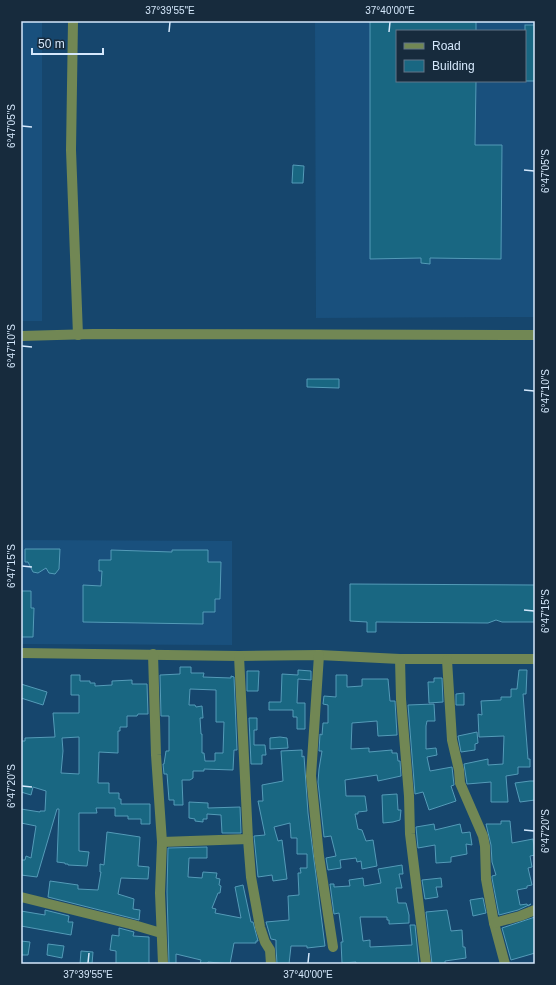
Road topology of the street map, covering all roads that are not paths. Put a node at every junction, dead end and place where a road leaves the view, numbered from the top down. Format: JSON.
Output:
{"nodes":[{"id":1,"x":74,"y":21,"type":"edge"},
{"id":2,"x":78,"y":335,"type":"junction"},
{"id":3,"x":535,"y":335,"type":"edge"},
{"id":4,"x":21,"y":336,"type":"edge"},
{"id":5,"x":21,"y":653,"type":"edge"},
{"id":6,"x":153,"y":654,"type":"junction"},
{"id":7,"x":319,"y":655,"type":"junction"},
{"id":8,"x":239,"y":656,"type":"junction"},
{"id":9,"x":400,"y":659,"type":"junction"},
{"id":10,"x":535,"y":659,"type":"edge"},
{"id":11,"x":447,"y":660,"type":"junction"},
{"id":12,"x":535,"y":666,"type":"edge"},
{"id":13,"x":248,"y":839,"type":"junction"},
{"id":14,"x":162,"y":842,"type":"junction"},
{"id":15,"x":21,"y":897,"type":"edge"},
{"id":16,"x":535,"y":910,"type":"edge"},
{"id":17,"x":494,"y":924,"type":"junction"},
{"id":18,"x":161,"y":934,"type":"junction"},
{"id":19,"x":333,"y":947,"type":"dead end"},
{"id":20,"x":163,"y":964,"type":"edge"},
{"id":21,"x":271,"y":964,"type":"edge"},
{"id":22,"x":426,"y":964,"type":"edge"},
{"id":23,"x":505,"y":964,"type":"edge"}],
"edges":[{"from":1,"to":2,"type":"street"},
{"from":2,"to":3,"type":"street"},
{"from":2,"to":4,"type":"street"},
{"from":5,"to":6,"type":"street"},
{"from":6,"to":8,"type":"street"},
{"from":6,"to":14,"type":"street"},
{"from":7,"to":8,"type":"street"},
{"from":7,"to":9,"type":"street"},
{"from":7,"to":19,"type":"street"},
{"from":8,"to":13,"type":"street"},
{"from":9,"to":11,"type":"street"},
{"from":9,"to":22,"type":"street"},
{"from":10,"to":11,"type":"street"},
{"from":10,"to":12,"type":"street"},
{"from":11,"to":17,"type":"street"},
{"from":13,"to":14,"type":"street"},
{"from":13,"to":21,"type":"street"},
{"from":14,"to":18,"type":"street"},
{"from":15,"to":18,"type":"street"},
{"from":16,"to":17,"type":"street"},
{"from":17,"to":23,"type":"street"},
{"from":18,"to":20,"type":"street"}]}
